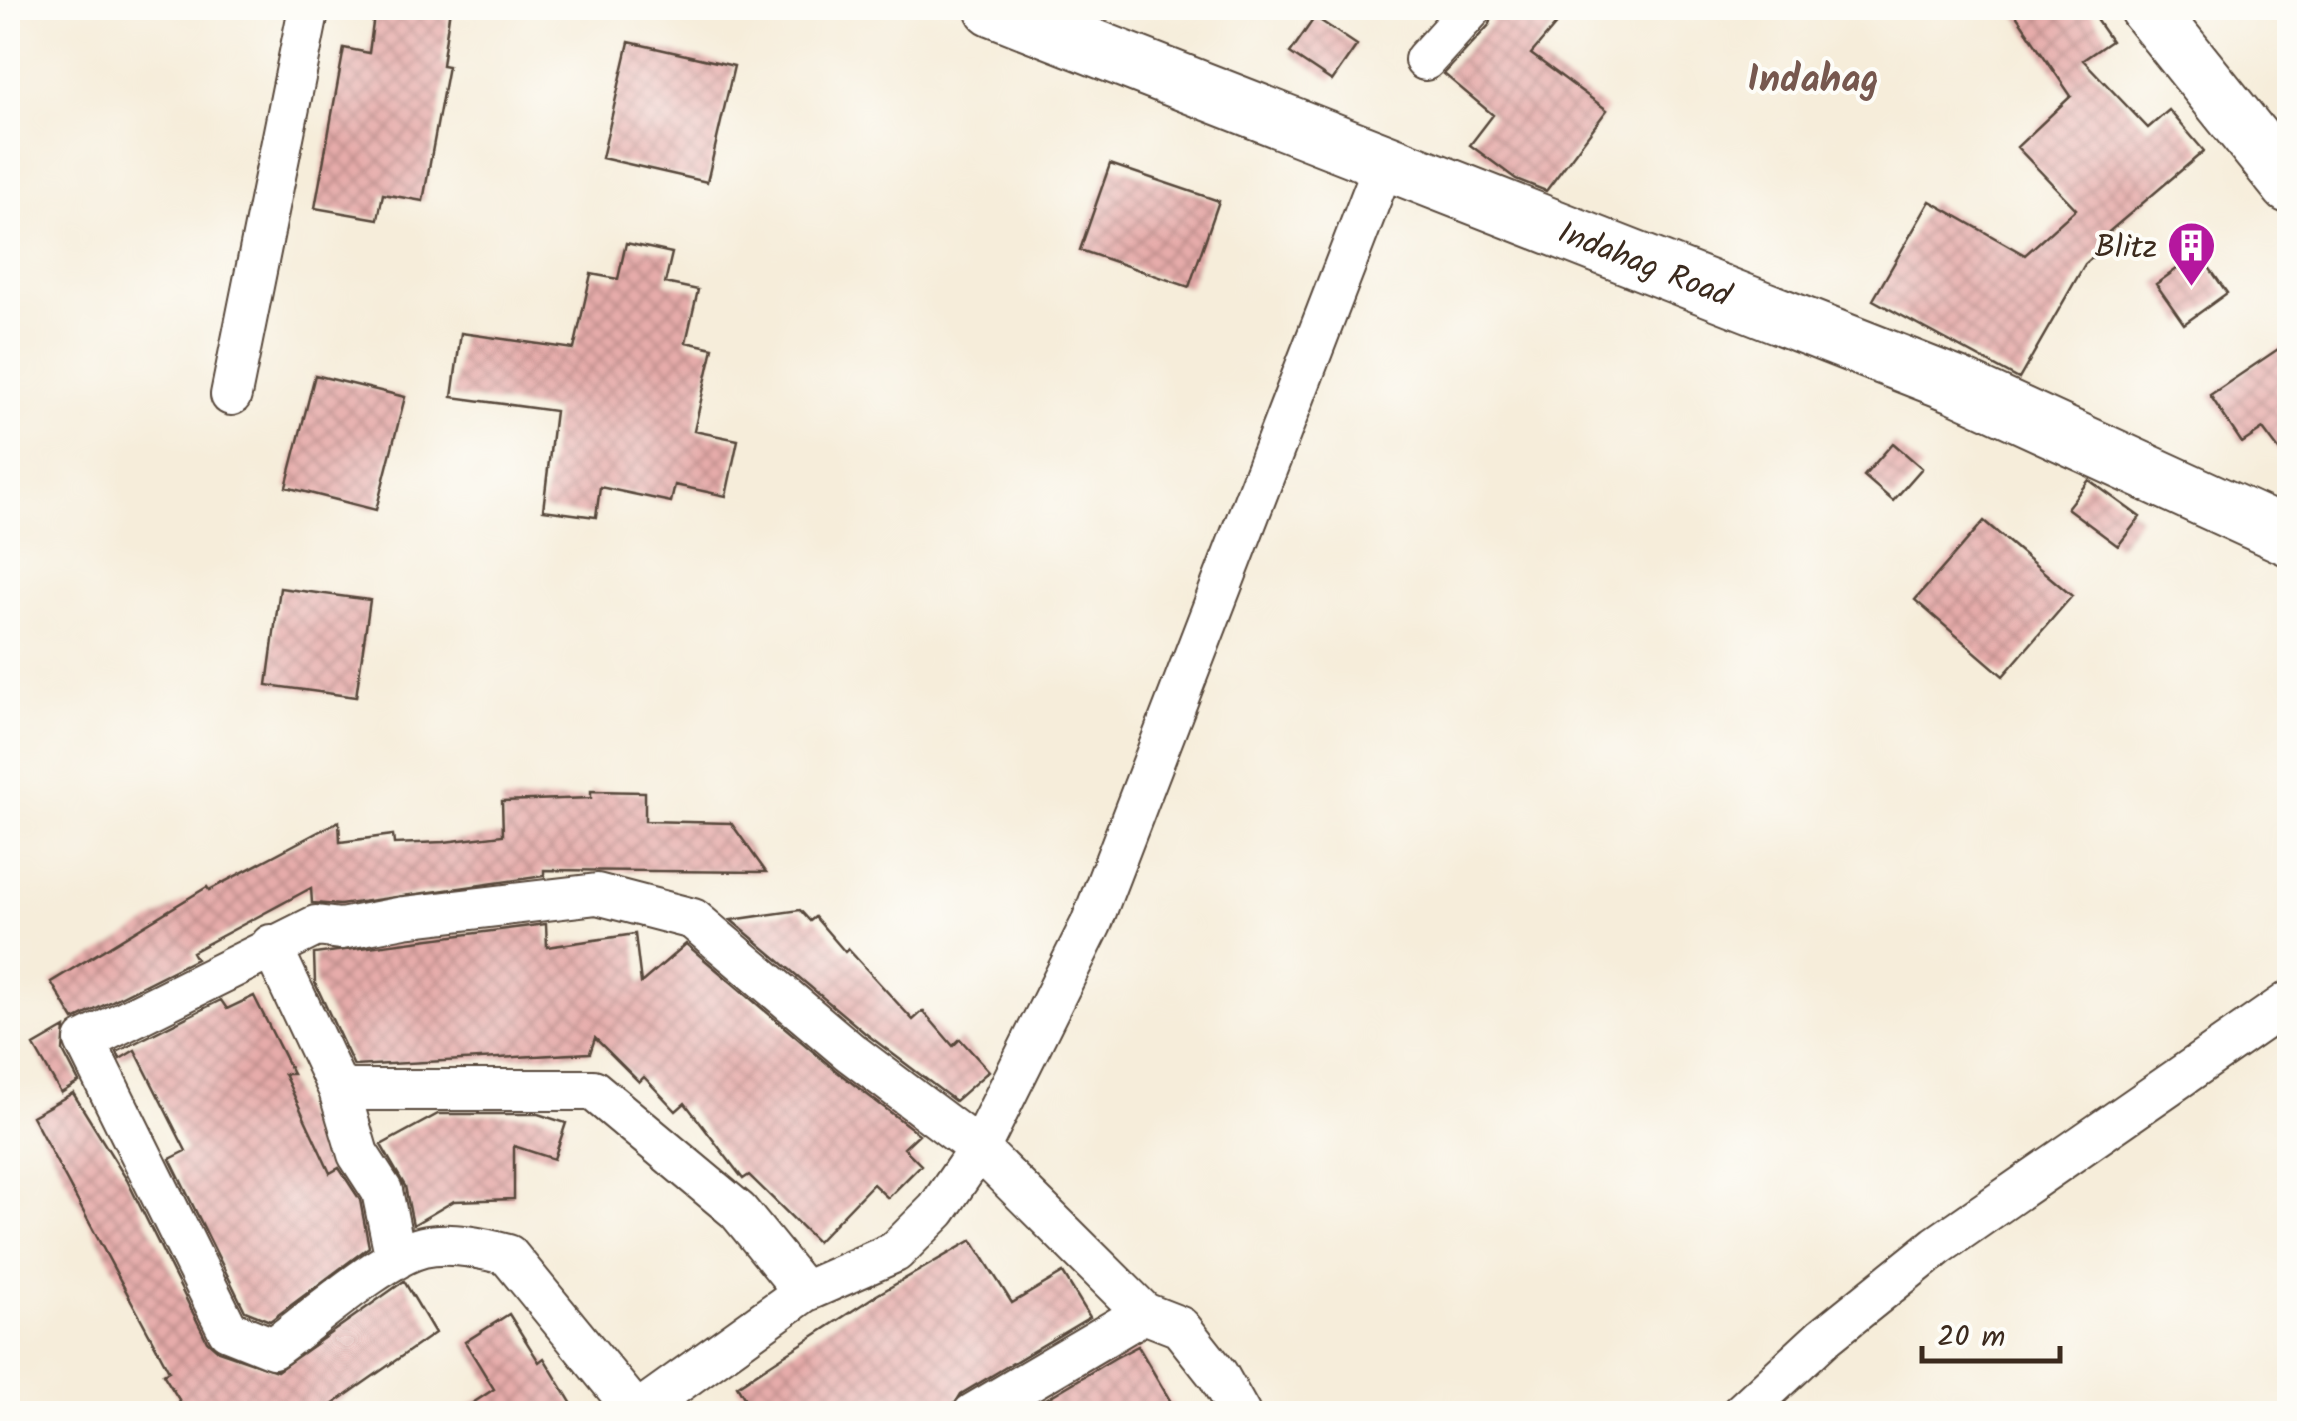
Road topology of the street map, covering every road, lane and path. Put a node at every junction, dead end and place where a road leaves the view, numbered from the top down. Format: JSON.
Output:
{"nodes":[{"id":1,"x":309,"y":8,"type":"edge"},
{"id":2,"x":993,"y":8,"type":"edge"},
{"id":3,"x":1472,"y":8,"type":"edge"},
{"id":4,"x":2147,"y":8,"type":"edge"},
{"id":5,"x":1425,"y":60,"type":"dead end"},
{"id":6,"x":1384,"y":164,"type":"junction"},
{"id":7,"x":2290,"y":186,"type":"edge"},
{"id":8,"x":231,"y":396,"type":"dead end"},
{"id":9,"x":2290,"y":538,"type":"edge"},
{"id":10,"x":272,"y":945,"type":"junction"},
{"id":11,"x":2290,"y":1000,"type":"edge"},
{"id":12,"x":338,"y":1090,"type":"junction"},
{"id":13,"x":979,"y":1149,"type":"junction"},
{"id":14,"x":396,"y":1260,"type":"junction"},
{"id":15,"x":804,"y":1292,"type":"junction"},
{"id":16,"x":1144,"y":1313,"type":"junction"},
{"id":17,"x":638,"y":1412,"type":"edge"},
{"id":18,"x":974,"y":1414,"type":"edge"},
{"id":19,"x":1240,"y":1414,"type":"edge"},
{"id":20,"x":1741,"y":1414,"type":"edge"}],
"edges":[{"from":1,"to":8,"type":"street"},
{"from":2,"to":6,"type":"main road","name":"Indahag Road"},
{"from":3,"to":5,"type":"street"},
{"from":4,"to":7,"type":"main road"},
{"from":6,"to":9,"type":"main road","name":"Indahag Road"},
{"from":6,"to":13,"type":"street"},
{"from":10,"to":12,"type":"street"},
{"from":10,"to":13,"type":"street"},
{"from":10,"to":14,"type":"street"},
{"from":11,"to":20,"type":"street"},
{"from":12,"to":14,"type":"street"},
{"from":12,"to":15,"type":"street"},
{"from":13,"to":15,"type":"street"},
{"from":13,"to":16,"type":"street"},
{"from":14,"to":17,"type":"street"},
{"from":15,"to":17,"type":"street"},
{"from":16,"to":18,"type":"street"},
{"from":16,"to":19,"type":"street"}]}
